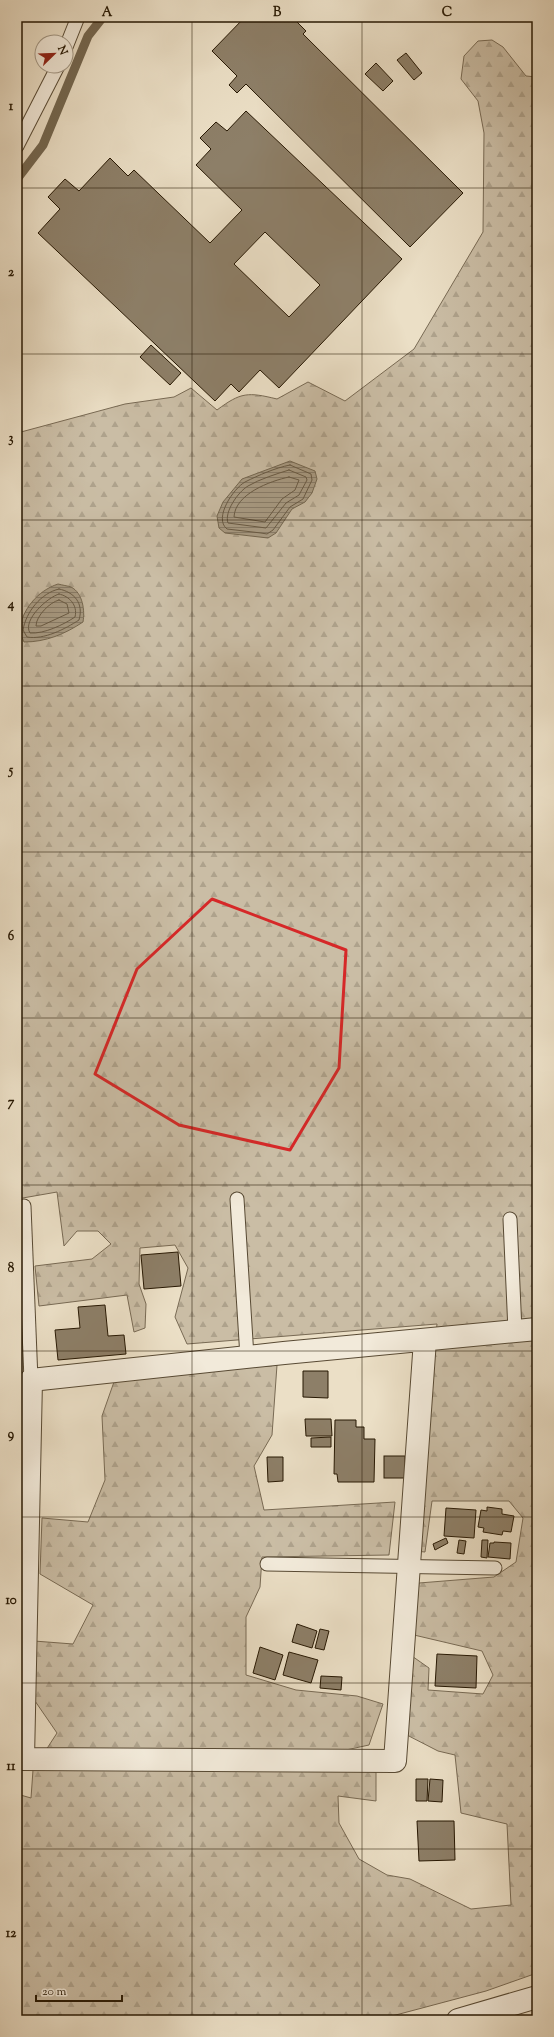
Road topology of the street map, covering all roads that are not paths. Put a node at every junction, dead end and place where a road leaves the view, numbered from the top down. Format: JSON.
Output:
{"nodes":[{"id":1,"x":78,"y":17,"type":"edge"},
{"id":2,"x":71,"y":34,"type":"edge"},
{"id":3,"x":54,"y":74,"type":"edge"},
{"id":4,"x":17,"y":146,"type":"edge"},
{"id":5,"x":237,"y":1199,"type":"dead end"},
{"id":6,"x":24,"y":1206,"type":"dead end"},
{"id":7,"x":510,"y":1219,"type":"dead end"},
{"id":8,"x":537,"y":1329,"type":"edge"},
{"id":9,"x":515,"y":1331,"type":"junction"},
{"id":10,"x":425,"y":1340,"type":"junction"},
{"id":11,"x":247,"y":1357,"type":"junction"},
{"id":12,"x":31,"y":1380,"type":"junction"},
{"id":13,"x":267,"y":1564,"type":"dead end"},
{"id":14,"x":409,"y":1567,"type":"junction"},
{"id":15,"x":495,"y":1568,"type":"dead end"},
{"id":16,"x":537,"y":1997,"type":"edge"},
{"id":17,"x":458,"y":2020,"type":"edge"}],
"edges":[{"from":1,"to":2,"type":"lane"},
{"from":3,"to":4,"type":"lane"},
{"from":5,"to":11,"type":"lane"},
{"from":6,"to":12,"type":"lane"},
{"from":7,"to":9,"type":"lane"},
{"from":8,"to":9,"type":"street"},
{"from":9,"to":10,"type":"street"},
{"from":10,"to":11,"type":"street"},
{"from":10,"to":14,"type":"street"},
{"from":11,"to":12,"type":"street"},
{"from":12,"to":14,"type":"street"},
{"from":13,"to":14,"type":"lane"},
{"from":14,"to":15,"type":"lane"},
{"from":16,"to":17,"type":"street"}]}
